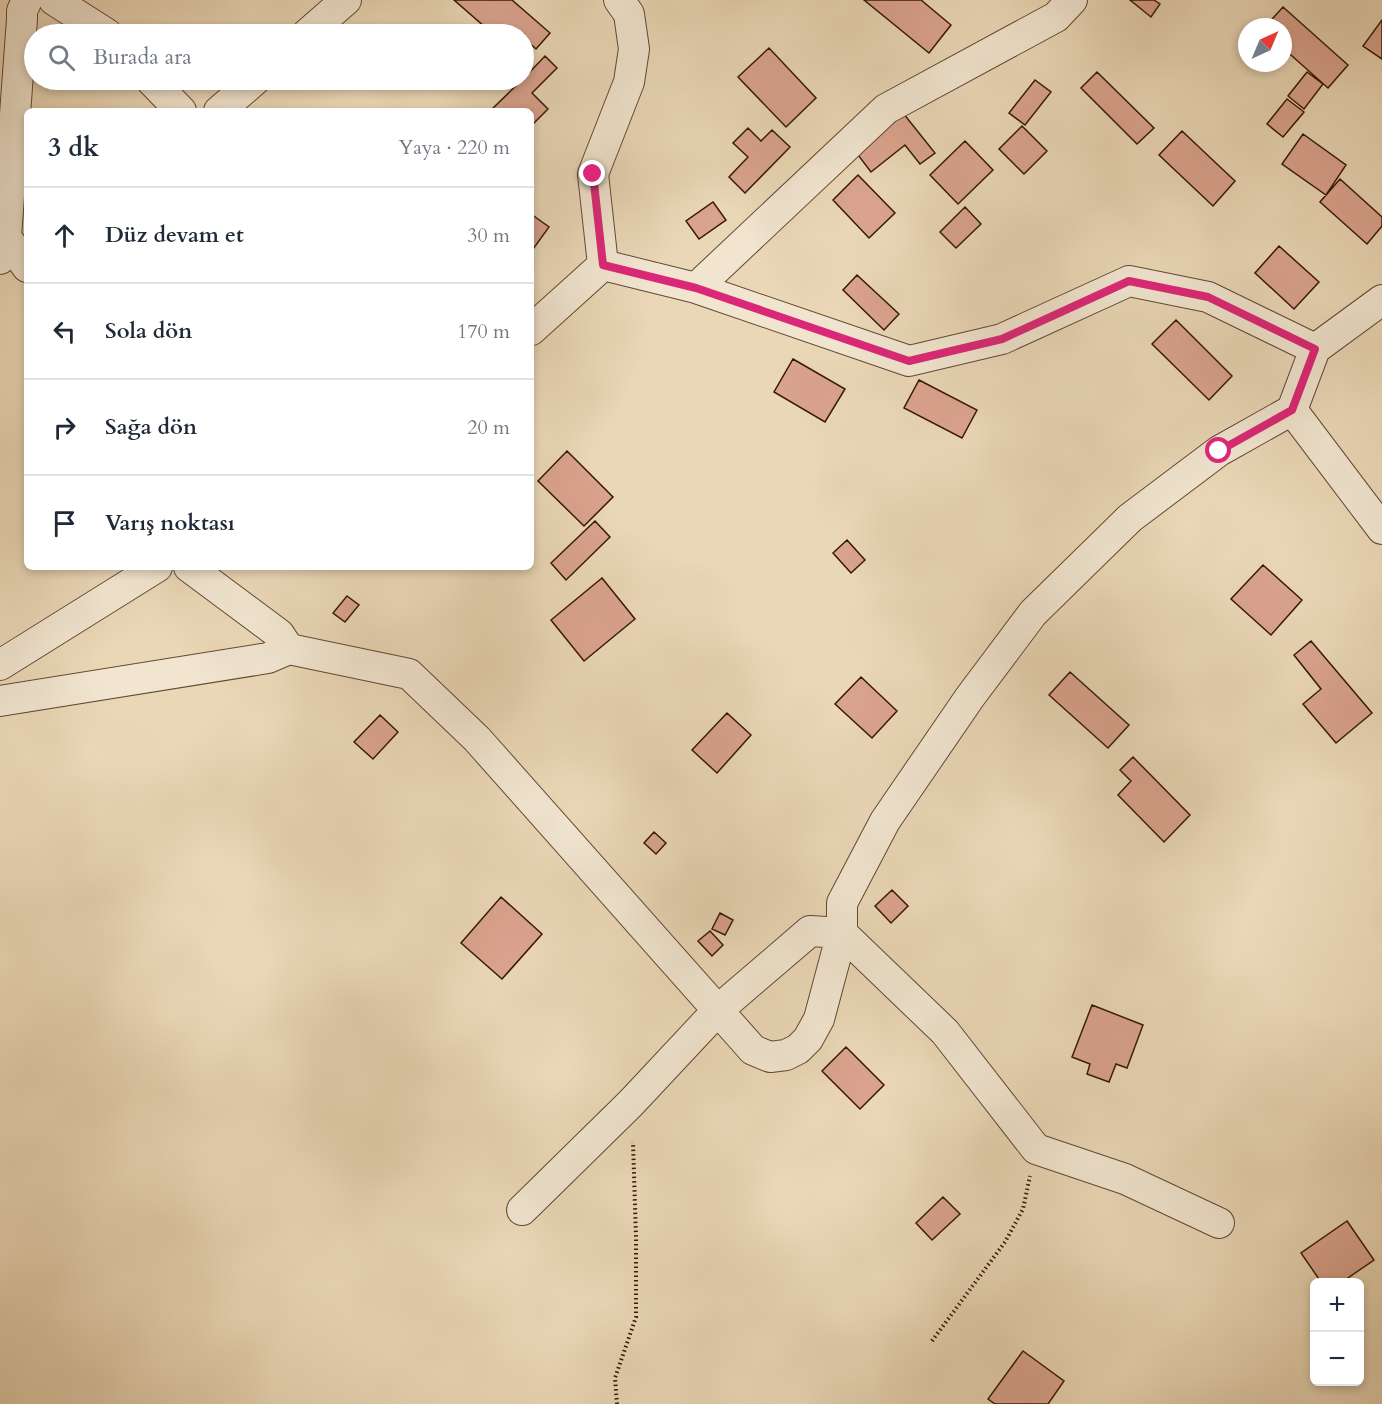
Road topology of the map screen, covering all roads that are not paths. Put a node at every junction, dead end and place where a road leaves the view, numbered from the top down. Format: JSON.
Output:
{"nodes":[{"id":1,"x":27,"y":0,"type":"edge"},
{"id":2,"x":54,"y":0,"type":"edge"},
{"id":3,"x":346,"y":0,"type":"edge"},
{"id":4,"x":619,"y":0,"type":"edge"},
{"id":5,"x":1072,"y":0,"type":"edge"},
{"id":6,"x":91,"y":24,"type":"edge"},
{"id":7,"x":318,"y":24,"type":"edge"},
{"id":8,"x":161,"y":90,"type":"edge"},
{"id":9,"x":243,"y":90,"type":"edge"},
{"id":10,"x":178,"y":108,"type":"edge"},
{"id":11,"x":222,"y":108,"type":"edge"},
{"id":12,"x":3,"y":248,"type":"edge"},
{"id":13,"x":24,"y":265,"type":"edge"},
{"id":14,"x":603,"y":265,"type":"junction"},
{"id":15,"x":696,"y":288,"type":"junction"},
{"id":16,"x":1382,"y":300,"type":"edge"},
{"id":17,"x":534,"y":327,"type":"edge"},
{"id":18,"x":1315,"y":349,"type":"junction"},
{"id":19,"x":1292,"y":410,"type":"junction"},
{"id":20,"x":1382,"y":529,"type":"edge"},
{"id":21,"x":152,"y":570,"type":"edge"},
{"id":22,"x":193,"y":570,"type":"edge"},
{"id":23,"x":289,"y":649,"type":"junction"},
{"id":24,"x":0,"y":665,"type":"edge"},
{"id":25,"x":0,"y":701,"type":"edge"},
{"id":26,"x":842,"y":933,"type":"junction"},
{"id":27,"x":718,"y":1010,"type":"junction"},
{"id":28,"x":522,"y":1210,"type":"dead end"},
{"id":29,"x":1219,"y":1223,"type":"dead end"}],
"edges":[{"from":1,"to":12,"type":"street"},
{"from":2,"to":6,"type":"street"},
{"from":3,"to":7,"type":"street"},
{"from":4,"to":14,"type":"street"},
{"from":5,"to":15,"type":"street"},
{"from":8,"to":10,"type":"street"},
{"from":9,"to":11,"type":"street"},
{"from":12,"to":13,"type":"street"},
{"from":14,"to":15,"type":"street"},
{"from":14,"to":17,"type":"street"},
{"from":15,"to":18,"type":"street"},
{"from":16,"to":18,"type":"street"},
{"from":18,"to":19,"type":"street"},
{"from":19,"to":20,"type":"street"},
{"from":19,"to":26,"type":"street"},
{"from":21,"to":24,"type":"street"},
{"from":22,"to":23,"type":"street"},
{"from":23,"to":25,"type":"street"},
{"from":23,"to":27,"type":"street"},
{"from":26,"to":27,"type":"street"},
{"from":26,"to":27,"type":"street"},
{"from":26,"to":29,"type":"street"},
{"from":27,"to":28,"type":"street"}]}
